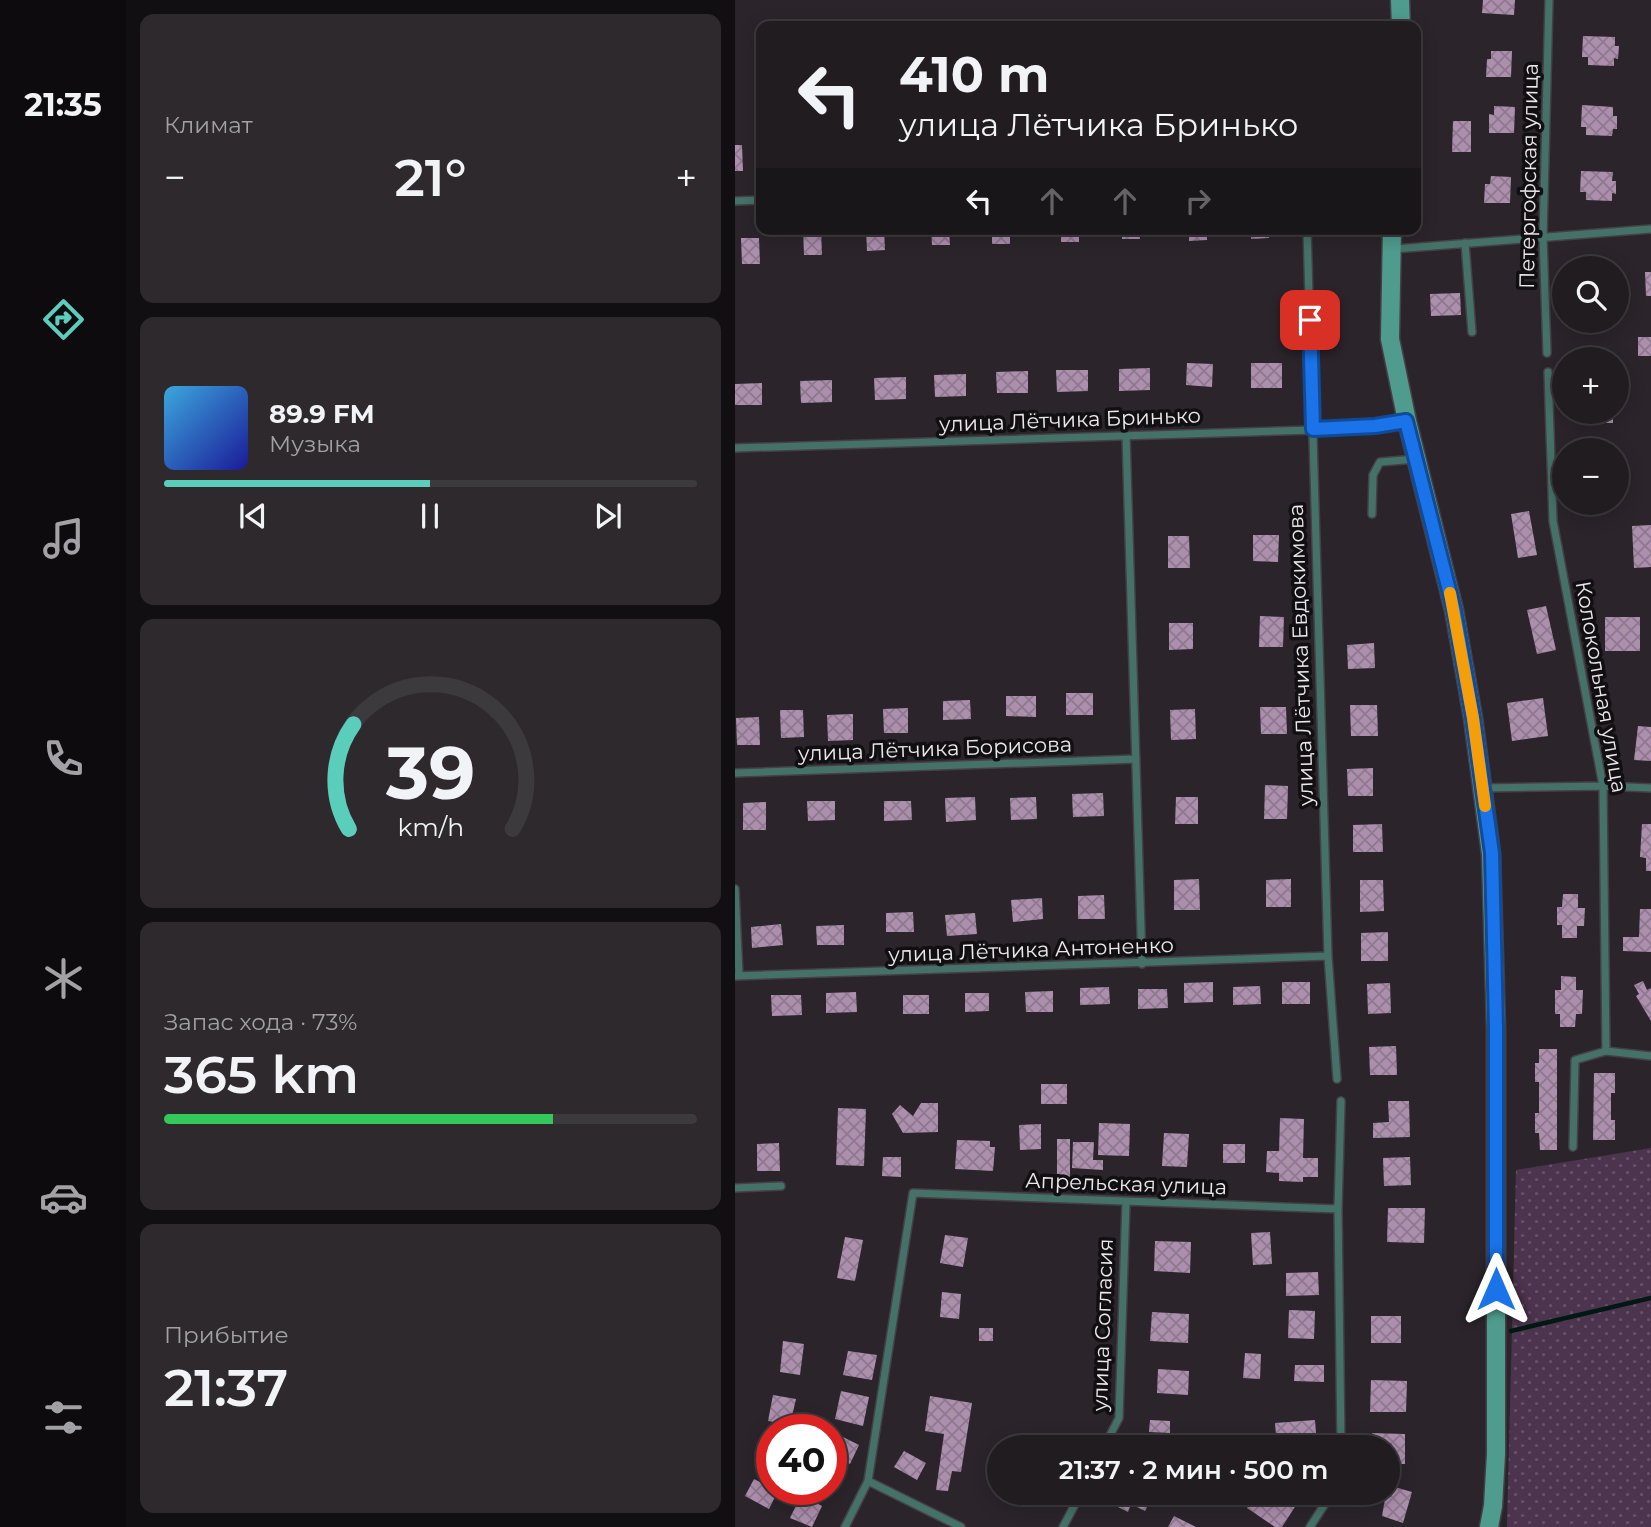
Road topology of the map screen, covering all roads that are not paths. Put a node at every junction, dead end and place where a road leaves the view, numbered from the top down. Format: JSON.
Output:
{"nodes":[{"id":1,"x":1400,"y":0,"type":"edge"},
{"id":2,"x":1549,"y":0,"type":"edge"},
{"id":3,"x":1401,"y":21,"type":"edge"},
{"id":4,"x":756,"y":200,"type":"edge"},
{"id":5,"x":735,"y":201,"type":"edge"},
{"id":6,"x":1651,"y":229,"type":"edge"},
{"id":7,"x":1307,"y":235,"type":"edge"},
{"id":8,"x":1392,"y":235,"type":"edge"},
{"id":9,"x":1543,"y":237,"type":"junction"},
{"id":10,"x":1465,"y":243,"type":"junction"},
{"id":11,"x":1391,"y":249,"type":"junction"},
{"id":12,"x":1472,"y":332,"type":"dead end"},
{"id":13,"x":1547,"y":353,"type":"dead end"},
{"id":14,"x":1548,"y":372,"type":"dead end"},
{"id":15,"x":1406,"y":421,"type":"junction"},
{"id":16,"x":1313,"y":429,"type":"junction"},
{"id":17,"x":1126,"y":436,"type":"junction"},
{"id":18,"x":735,"y":448,"type":"edge"},
{"id":19,"x":1417,"y":459,"type":"junction"},
{"id":20,"x":1372,"y":514,"type":"dead end"},
{"id":21,"x":1136,"y":759,"type":"junction"},
{"id":22,"x":735,"y":773,"type":"edge"},
{"id":23,"x":1604,"y":786,"type":"junction"},
{"id":24,"x":1483,"y":788,"type":"junction"},
{"id":25,"x":1651,"y":788,"type":"edge"},
{"id":26,"x":735,"y":889,"type":"edge"},
{"id":27,"x":1328,"y":956,"type":"junction"},
{"id":28,"x":1142,"y":964,"type":"junction"},
{"id":29,"x":737,"y":976,"type":"edge"},
{"id":30,"x":1606,"y":1051,"type":"junction"},
{"id":31,"x":1651,"y":1056,"type":"edge"},
{"id":32,"x":1337,"y":1079,"type":"dead end"},
{"id":33,"x":1341,"y":1101,"type":"dead end"},
{"id":34,"x":1573,"y":1147,"type":"dead end"},
{"id":35,"x":781,"y":1186,"type":"dead end"},
{"id":36,"x":735,"y":1188,"type":"edge"},
{"id":37,"x":1126,"y":1202,"type":"junction"},
{"id":38,"x":1338,"y":1209,"type":"junction"},
{"id":39,"x":1110,"y":1435,"type":"edge"},
{"id":40,"x":1341,"y":1435,"type":"edge"},
{"id":41,"x":868,"y":1481,"type":"junction"},
{"id":42,"x":1075,"y":1505,"type":"edge"},
{"id":43,"x":1324,"y":1505,"type":"edge"},
{"id":44,"x":845,"y":1527,"type":"edge"},
{"id":45,"x":961,"y":1527,"type":"edge"},
{"id":46,"x":1063,"y":1527,"type":"edge"},
{"id":47,"x":1310,"y":1527,"type":"edge"},
{"id":48,"x":1489,"y":1527,"type":"edge"}],
"edges":[{"from":1,"to":3,"type":"street"},
{"from":2,"to":9,"type":"lane","name":"Петергофская улица"},
{"from":4,"to":5,"type":"lane"},
{"from":6,"to":9,"type":"lane"},
{"from":7,"to":16,"type":"lane","name":"улица Лётчика Евдокимова"},
{"from":8,"to":11,"type":"street"},
{"from":9,"to":10,"type":"lane"},
{"from":9,"to":13,"type":"lane","name":"Петергофская улица"},
{"from":10,"to":11,"type":"lane"},
{"from":10,"to":12,"type":"lane"},
{"from":11,"to":15,"type":"street"},
{"from":14,"to":23,"type":"lane","name":"Колокольная улица"},
{"from":15,"to":16,"type":"lane","name":"улица Лётчика Бринько"},
{"from":15,"to":19,"type":"street"},
{"from":16,"to":17,"type":"lane","name":"улица Лётчика Бринько"},
{"from":16,"to":27,"type":"lane","name":"улица Лётчика Евдокимова"},
{"from":17,"to":18,"type":"lane","name":"улица Лётчика Бринько"},
{"from":17,"to":21,"type":"lane"},
{"from":19,"to":20,"type":"lane"},
{"from":19,"to":24,"type":"street"},
{"from":21,"to":22,"type":"lane","name":"улица Лётчика Борисова"},
{"from":21,"to":28,"type":"lane"},
{"from":23,"to":24,"type":"lane"},
{"from":23,"to":25,"type":"lane"},
{"from":23,"to":30,"type":"lane","name":"Колокольная улица"},
{"from":24,"to":48,"type":"street"},
{"from":26,"to":29,"type":"lane"},
{"from":27,"to":28,"type":"lane","name":"улица Лётчика Антоненко"},
{"from":27,"to":32,"type":"lane","name":"улица Лётчика Евдокимова"},
{"from":28,"to":29,"type":"lane","name":"улица Лётчика Антоненко"},
{"from":30,"to":31,"type":"lane"},
{"from":30,"to":34,"type":"lane"},
{"from":33,"to":38,"type":"lane"},
{"from":35,"to":36,"type":"lane"},
{"from":37,"to":38,"type":"lane","name":"Апрельская улица"},
{"from":37,"to":39,"type":"lane","name":"улица Согласия"},
{"from":37,"to":41,"type":"lane","name":"Апрельская улица"},
{"from":38,"to":40,"type":"lane"},
{"from":41,"to":44,"type":"lane"},
{"from":41,"to":45,"type":"lane"},
{"from":42,"to":46,"type":"lane"},
{"from":43,"to":47,"type":"lane"}]}
